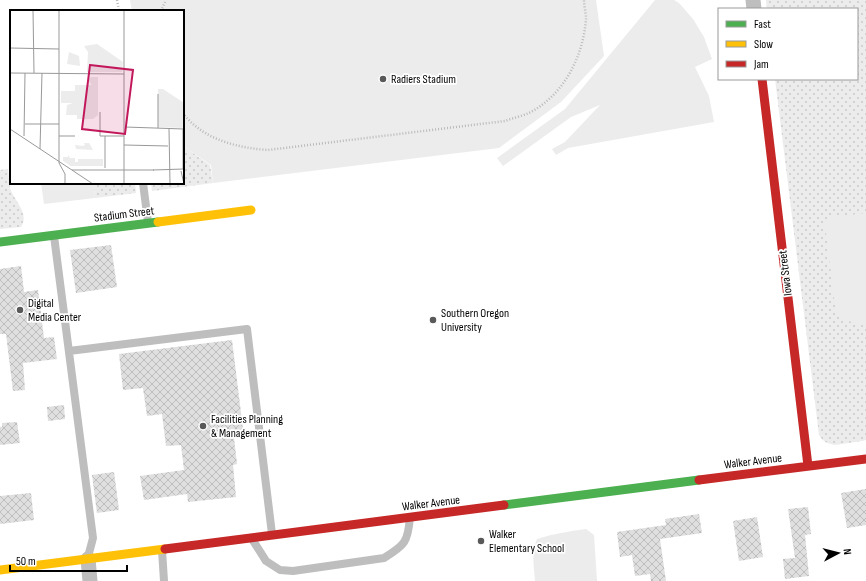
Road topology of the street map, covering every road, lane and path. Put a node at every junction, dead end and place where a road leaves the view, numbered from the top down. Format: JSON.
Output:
{"nodes":[{"id":1,"x":117,"y":0,"type":"edge"},
{"id":2,"x":166,"y":0,"type":"edge"},
{"id":3,"x":584,"y":0,"type":"edge"},
{"id":4,"x":119,"y":10,"type":"edge"},
{"id":5,"x":161,"y":10,"type":"edge"},
{"id":6,"x":762,"y":80,"type":"edge"},
{"id":7,"x":184,"y":114,"type":"edge"},
{"id":8,"x":143,"y":184,"type":"edge"},
{"id":9,"x":251,"y":210,"type":"dead end"},
{"id":10,"x":148,"y":223,"type":"junction"},
{"id":11,"x":54,"y":235,"type":"junction"},
{"id":12,"x":0,"y":242,"type":"edge"},
{"id":13,"x":69,"y":351,"type":"junction"},
{"id":14,"x":866,"y":459,"type":"edge"},
{"id":15,"x":808,"y":466,"type":"junction"},
{"id":16,"x":410,"y":517,"type":"junction"},
{"id":17,"x":272,"y":536,"type":"junction"},
{"id":18,"x":251,"y":538,"type":"junction"},
{"id":19,"x":162,"y":549,"type":"junction"},
{"id":20,"x":88,"y":559,"type":"junction"},
{"id":21,"x":0,"y":570,"type":"edge"},
{"id":22,"x":90,"y":581,"type":"edge"},
{"id":23,"x":164,"y":581,"type":"edge"}],
"edges":[{"from":1,"to":4,"type":"path"},
{"from":2,"to":5,"type":"path"},
{"from":3,"to":7,"type":"path"},
{"from":6,"to":15,"type":"street","name":"Iowa Street"},
{"from":8,"to":10,"type":"lane"},
{"from":9,"to":10,"type":"street","name":"Stadium Street"},
{"from":10,"to":11,"type":"street","name":"Stadium Street"},
{"from":11,"to":12,"type":"street","name":"Stadium Street"},
{"from":11,"to":13,"type":"lane"},
{"from":13,"to":17,"type":"lane"},
{"from":13,"to":20,"type":"lane"},
{"from":14,"to":15,"type":"street","name":"Walker Avenue"},
{"from":15,"to":16,"type":"street","name":"Walker Avenue"},
{"from":16,"to":17,"type":"street","name":"Walker Avenue"},
{"from":16,"to":18,"type":"lane"},
{"from":17,"to":18,"type":"street","name":"Walker Avenue"},
{"from":18,"to":19,"type":"street","name":"Walker Avenue"},
{"from":19,"to":20,"type":"street","name":"Walker Avenue"},
{"from":19,"to":23,"type":"lane"},
{"from":20,"to":21,"type":"street","name":"Walker Avenue"},
{"from":20,"to":22,"type":"street"}]}
